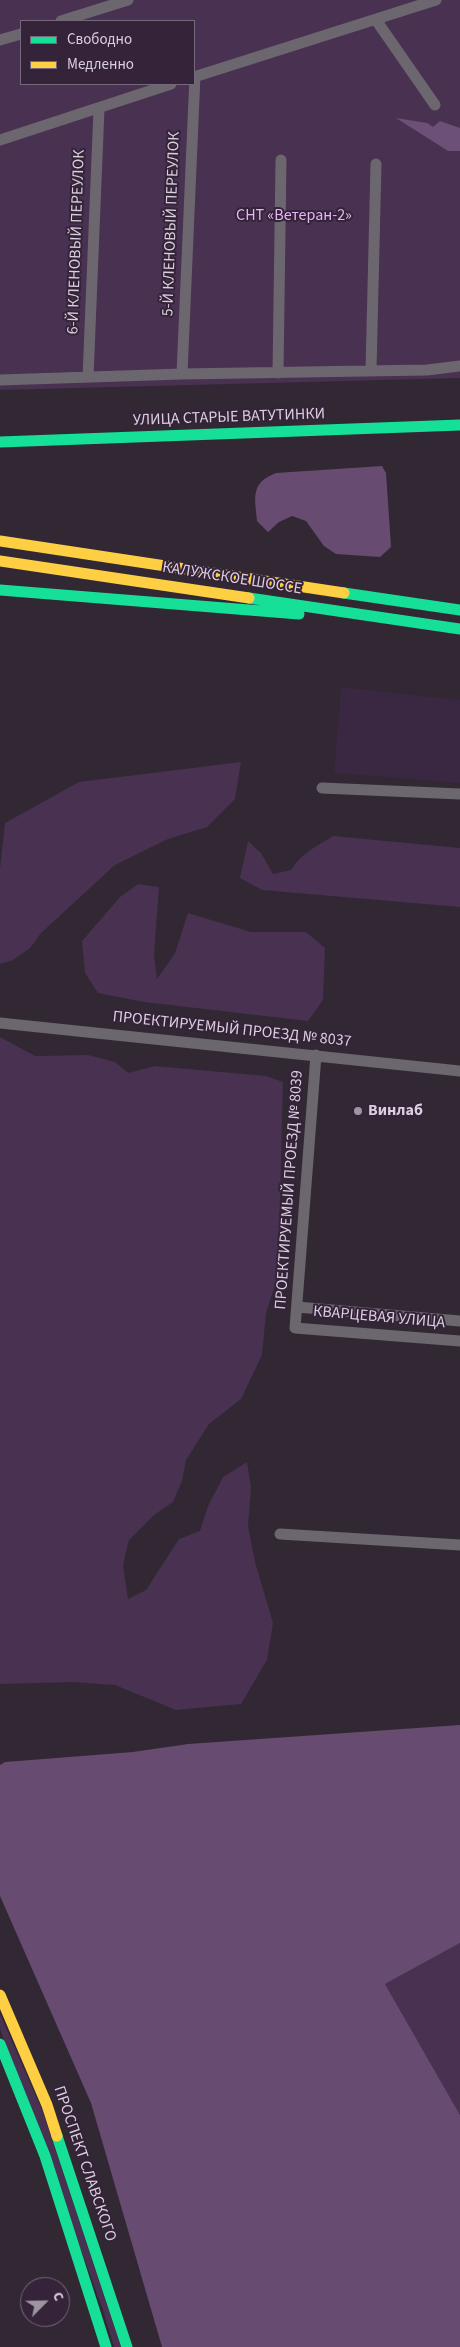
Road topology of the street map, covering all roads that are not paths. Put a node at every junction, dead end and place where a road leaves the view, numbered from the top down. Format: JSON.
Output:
{"nodes":[{"id":1,"x":128,"y":0,"type":"edge"},
{"id":2,"x":436,"y":0,"type":"edge"},
{"id":3,"x":64,"y":20,"type":"edge"},
{"id":4,"x":376,"y":20,"type":"junction"},
{"id":5,"x":20,"y":34,"type":"edge"},
{"id":6,"x":0,"y":40,"type":"edge"},
{"id":7,"x":195,"y":76,"type":"edge"},
{"id":8,"x":168,"y":85,"type":"edge"},
{"id":9,"x":194,"y":85,"type":"edge"},
{"id":10,"x":435,"y":105,"type":"dead end"},
{"id":11,"x":99,"y":109,"type":"junction"},
{"id":12,"x":0,"y":140,"type":"edge"},
{"id":13,"x":281,"y":160,"type":"dead end"},
{"id":14,"x":376,"y":164,"type":"dead end"},
{"id":15,"x":460,"y":366,"type":"edge"},
{"id":16,"x":371,"y":370,"type":"junction"},
{"id":17,"x":278,"y":373,"type":"junction"},
{"id":18,"x":182,"y":374,"type":"junction"},
{"id":19,"x":88,"y":377,"type":"junction"},
{"id":20,"x":0,"y":380,"type":"edge"},
{"id":21,"x":460,"y":425,"type":"edge"},
{"id":22,"x":0,"y":442,"type":"edge"},
{"id":23,"x":0,"y":541,"type":"edge"},
{"id":24,"x":0,"y":561,"type":"edge"},
{"id":25,"x":0,"y":590,"type":"edge"},
{"id":26,"x":460,"y":610,"type":"edge"},
{"id":27,"x":385,"y":618,"type":"junction"},
{"id":28,"x":460,"y":629,"type":"edge"},
{"id":29,"x":322,"y":788,"type":"dead end"},
{"id":30,"x":460,"y":794,"type":"edge"},
{"id":31,"x":0,"y":1023,"type":"edge"},
{"id":32,"x":316,"y":1055,"type":"junction"},
{"id":33,"x":460,"y":1070,"type":"edge"},
{"id":34,"x":297,"y":1307,"type":"junction"},
{"id":35,"x":460,"y":1321,"type":"edge"},
{"id":36,"x":295,"y":1328,"type":"joint"},
{"id":37,"x":460,"y":1341,"type":"edge"},
{"id":38,"x":280,"y":1534,"type":"dead end"},
{"id":39,"x":460,"y":1545,"type":"edge"},
{"id":40,"x":0,"y":1995,"type":"edge"},
{"id":41,"x":0,"y":2044,"type":"edge"},
{"id":42,"x":106,"y":2347,"type":"edge"},
{"id":43,"x":127,"y":2347,"type":"edge"}],
"edges":[{"from":1,"to":3,"type":"street"},
{"from":2,"to":4,"type":"street"},
{"from":4,"to":7,"type":"street"},
{"from":4,"to":10,"type":"street"},
{"from":5,"to":6,"type":"street"},
{"from":8,"to":11,"type":"street"},
{"from":9,"to":18,"type":"street","name":"5-Й КЛЕНОВЫЙ ПЕРЕУЛОК"},
{"from":11,"to":12,"type":"street"},
{"from":11,"to":19,"type":"street","name":"6-Й КЛЕНОВЫЙ ПЕРЕУЛОК"},
{"from":13,"to":17,"type":"street"},
{"from":14,"to":16,"type":"street"},
{"from":15,"to":16,"type":"street"},
{"from":16,"to":17,"type":"street"},
{"from":17,"to":18,"type":"street"},
{"from":18,"to":19,"type":"street"},
{"from":19,"to":20,"type":"street"},
{"from":21,"to":22,"type":"main road","name":"УЛИЦА СТАРЫЕ ВАТУТИНКИ"},
{"from":23,"to":26,"type":"main road","name":"КАЛУЖСКОЕ ШОССЕ"},
{"from":24,"to":27,"type":"main road","name":"КАЛУЖСКОЕ ШОССЕ"},
{"from":25,"to":27,"type":"main road"},
{"from":27,"to":28,"type":"main road","name":"КАЛУЖСКОЕ ШОССЕ"},
{"from":29,"to":30,"type":"street"},
{"from":31,"to":32,"type":"street","name":"ПРОЕКТИРУЕМЫЙ ПРОЕЗД № 8037"},
{"from":32,"to":33,"type":"street","name":"ПРОЕКТИРУЕМЫЙ ПРОЕЗД № 8037"},
{"from":32,"to":34,"type":"street","name":"ПРОЕКТИРУЕМЫЙ ПРОЕЗД № 8039"},
{"from":34,"to":35,"type":"street","name":"КВАРЦЕВАЯ УЛИЦА"},
{"from":34,"to":36,"type":"street","name":"ПРОЕКТИРУЕМЫЙ ПРОЕЗД № 8039"},
{"from":36,"to":37,"type":"street","name":"КВАРЦЕВАЯ УЛИЦА"},
{"from":38,"to":39,"type":"street"},
{"from":40,"to":43,"type":"main road","name":"ПРОСПЕКТ СЛАВСКОГО"},
{"from":41,"to":42,"type":"main road"}]}
